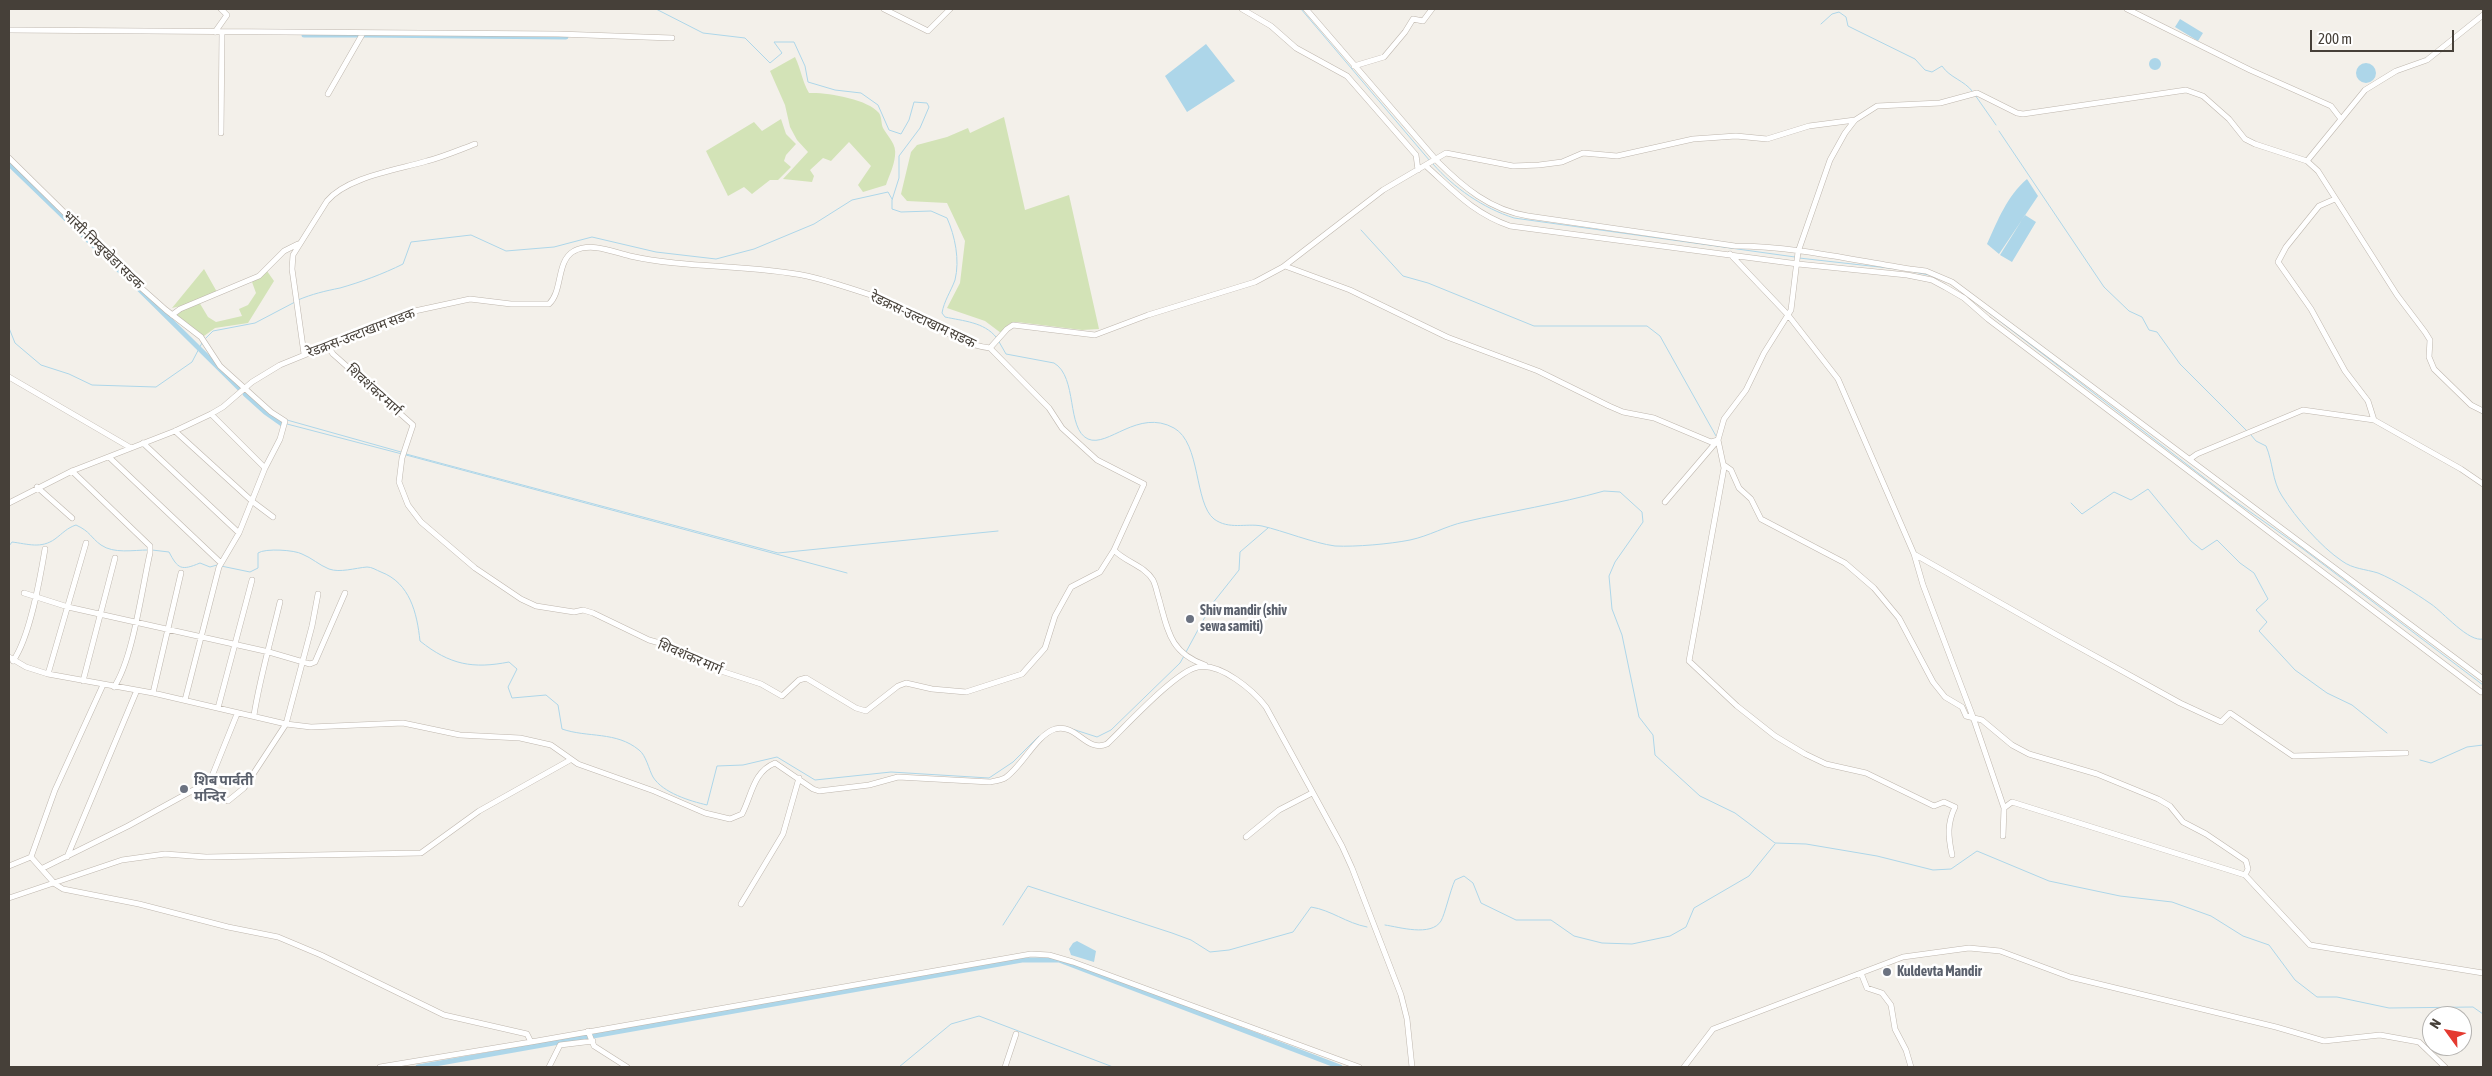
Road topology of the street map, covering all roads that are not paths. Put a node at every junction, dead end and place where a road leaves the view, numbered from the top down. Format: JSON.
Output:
{"nodes":[{"id":1,"x":221,"y":9,"type":"edge"},
{"id":2,"x":884,"y":9,"type":"edge"},
{"id":3,"x":950,"y":9,"type":"edge"},
{"id":4,"x":1242,"y":9,"type":"edge"},
{"id":5,"x":1306,"y":9,"type":"edge"},
{"id":6,"x":1432,"y":9,"type":"edge"},
{"id":7,"x":2127,"y":9,"type":"edge"},
{"id":8,"x":2483,"y":15,"type":"edge"},
{"id":9,"x":9,"y":30,"type":"edge"},
{"id":10,"x":215,"y":32,"type":"junction"},
{"id":11,"x":222,"y":32,"type":"junction"},
{"id":12,"x":362,"y":33,"type":"junction"},
{"id":13,"x":672,"y":38,"type":"dead end"},
{"id":14,"x":1354,"y":66,"type":"junction"},
{"id":15,"x":328,"y":94,"type":"dead end"},
{"id":16,"x":2341,"y":119,"type":"junction"},
{"id":17,"x":1855,"y":120,"type":"junction"},
{"id":18,"x":221,"y":133,"type":"dead end"},
{"id":19,"x":475,"y":144,"type":"dead end"},
{"id":20,"x":9,"y":158,"type":"edge"},
{"id":21,"x":2308,"y":161,"type":"junction"},
{"id":22,"x":1432,"y":163,"type":"junction"},
{"id":23,"x":1418,"y":170,"type":"junction"},
{"id":24,"x":2335,"y":199,"type":"junction"},
{"id":25,"x":298,"y":244,"type":"junction"},
{"id":26,"x":1798,"y":252,"type":"junction"},
{"id":27,"x":1730,"y":254,"type":"junction"},
{"id":28,"x":1798,"y":262,"type":"junction"},
{"id":29,"x":1285,"y":266,"type":"junction"},
{"id":30,"x":172,"y":315,"type":"junction"},
{"id":31,"x":1788,"y":315,"type":"junction"},
{"id":32,"x":327,"y":345,"type":"junction"},
{"id":33,"x":992,"y":346,"type":"junction"},
{"id":34,"x":304,"y":354,"type":"junction"},
{"id":35,"x":9,"y":377,"type":"edge"},
{"id":36,"x":245,"y":388,"type":"junction"},
{"id":37,"x":2483,"y":411,"type":"edge"},
{"id":38,"x":211,"y":414,"type":"junction"},
{"id":39,"x":2374,"y":420,"type":"junction"},
{"id":40,"x":175,"y":430,"type":"junction"},
{"id":41,"x":1718,"y":440,"type":"junction"},
{"id":42,"x":143,"y":443,"type":"junction"},
{"id":43,"x":131,"y":448,"type":"junction"},
{"id":44,"x":109,"y":457,"type":"junction"},
{"id":45,"x":2190,"y":459,"type":"junction"},
{"id":46,"x":1724,"y":465,"type":"junction"},
{"id":47,"x":265,"y":468,"type":"junction"},
{"id":48,"x":72,"y":470,"type":"junction"},
{"id":49,"x":2483,"y":484,"type":"edge"},
{"id":50,"x":37,"y":487,"type":"junction"},
{"id":51,"x":253,"y":502,"type":"junction"},
{"id":52,"x":1665,"y":502,"type":"dead end"},
{"id":53,"x":9,"y":504,"type":"edge"},
{"id":54,"x":273,"y":517,"type":"dead end"},
{"id":55,"x":72,"y":518,"type":"dead end"},
{"id":56,"x":239,"y":533,"type":"junction"},
{"id":57,"x":86,"y":543,"type":"dead end"},
{"id":58,"x":45,"y":549,"type":"dead end"},
{"id":59,"x":1114,"y":550,"type":"junction"},
{"id":60,"x":1914,"y":554,"type":"junction"},
{"id":61,"x":116,"y":558,"type":"dead end"},
{"id":62,"x":220,"y":565,"type":"junction"},
{"id":63,"x":181,"y":573,"type":"dead end"},
{"id":64,"x":252,"y":580,"type":"dead end"},
{"id":65,"x":345,"y":592,"type":"dead end"},
{"id":66,"x":24,"y":593,"type":"dead end"},
{"id":67,"x":318,"y":594,"type":"dead end"},
{"id":68,"x":35,"y":597,"type":"junction"},
{"id":69,"x":280,"y":602,"type":"dead end"},
{"id":70,"x":68,"y":607,"type":"junction"},
{"id":71,"x":102,"y":614,"type":"junction"},
{"id":72,"x":136,"y":622,"type":"junction"},
{"id":73,"x":169,"y":630,"type":"junction"},
{"id":74,"x":202,"y":638,"type":"junction"},
{"id":75,"x":234,"y":645,"type":"junction"},
{"id":76,"x":269,"y":652,"type":"junction"},
{"id":77,"x":11,"y":659,"type":"edge"},
{"id":78,"x":302,"y":662,"type":"junction"},
{"id":79,"x":1210,"y":666,"type":"junction"},
{"id":80,"x":48,"y":674,"type":"junction"},
{"id":81,"x":2483,"y":679,"type":"edge"},
{"id":82,"x":83,"y":680,"type":"junction"},
{"id":83,"x":102,"y":685,"type":"junction"},
{"id":84,"x":114,"y":687,"type":"junction"},
{"id":85,"x":137,"y":690,"type":"junction"},
{"id":86,"x":2482,"y":692,"type":"dead end"},
{"id":87,"x":153,"y":693,"type":"junction"},
{"id":88,"x":185,"y":700,"type":"junction"},
{"id":89,"x":218,"y":708,"type":"junction"},
{"id":90,"x":237,"y":714,"type":"junction"},
{"id":91,"x":254,"y":715,"type":"junction"},
{"id":92,"x":1974,"y":717,"type":"junction"},
{"id":93,"x":286,"y":724,"type":"junction"},
{"id":94,"x":2406,"y":753,"type":"dead end"},
{"id":95,"x":570,"y":760,"type":"junction"},
{"id":96,"x":799,"y":778,"type":"junction"},
{"id":97,"x":205,"y":784,"type":"junction"},
{"id":98,"x":1312,"y":793,"type":"junction"},
{"id":99,"x":2004,"y":808,"type":"junction"},
{"id":100,"x":2003,"y":836,"type":"dead end"},
{"id":101,"x":1246,"y":837,"type":"dead end"},
{"id":102,"x":1952,"y":855,"type":"dead end"},
{"id":103,"x":31,"y":857,"type":"junction"},
{"id":104,"x":67,"y":857,"type":"junction"},
{"id":105,"x":9,"y":866,"type":"edge"},
{"id":106,"x":42,"y":868,"type":"junction"},
{"id":107,"x":2245,"y":875,"type":"junction"},
{"id":108,"x":55,"y":884,"type":"junction"},
{"id":109,"x":9,"y":898,"type":"edge"},
{"id":110,"x":741,"y":904,"type":"dead end"},
{"id":111,"x":1861,"y":973,"type":"junction"},
{"id":112,"x":2483,"y":973,"type":"edge"},
{"id":113,"x":1016,"y":1034,"type":"dead end"},
{"id":114,"x":591,"y":1036,"type":"junction"},
{"id":115,"x":530,"y":1042,"type":"junction"},
{"id":116,"x":380,"y":1067,"type":"edge"},
{"id":117,"x":549,"y":1067,"type":"edge"},
{"id":118,"x":627,"y":1067,"type":"edge"},
{"id":119,"x":1005,"y":1067,"type":"edge"},
{"id":120,"x":1359,"y":1067,"type":"edge"},
{"id":121,"x":1412,"y":1067,"type":"edge"},
{"id":122,"x":1684,"y":1067,"type":"edge"},
{"id":123,"x":1911,"y":1067,"type":"edge"},
{"id":124,"x":2445,"y":1067,"type":"edge"}],
"edges":[{"from":1,"to":10,"type":"street"},
{"from":2,"to":3,"type":"street"},
{"from":4,"to":23,"type":"street"},
{"from":5,"to":14,"type":"street"},
{"from":6,"to":14,"type":"street"},
{"from":7,"to":16,"type":"street"},
{"from":8,"to":16,"type":"street"},
{"from":9,"to":10,"type":"street"},
{"from":10,"to":11,"type":"street"},
{"from":11,"to":12,"type":"street"},
{"from":11,"to":18,"type":"street"},
{"from":12,"to":13,"type":"street"},
{"from":12,"to":15,"type":"street"},
{"from":14,"to":22,"type":"street"},
{"from":16,"to":21,"type":"street"},
{"from":17,"to":21,"type":"street"},
{"from":17,"to":22,"type":"street"},
{"from":17,"to":26,"type":"street"},
{"from":19,"to":25,"type":"street"},
{"from":20,"to":30,"type":"street","name":"भांसी-निम्बुखेडा सडक"},
{"from":21,"to":24,"type":"street"},
{"from":22,"to":23,"type":"street"},
{"from":22,"to":26,"type":"street"},
{"from":22,"to":27,"type":"street"},
{"from":23,"to":29,"type":"street"},
{"from":24,"to":37,"type":"street"},
{"from":24,"to":39,"type":"street"},
{"from":25,"to":30,"type":"street"},
{"from":25,"to":34,"type":"street"},
{"from":26,"to":28,"type":"street"},
{"from":26,"to":45,"type":"street"},
{"from":27,"to":28,"type":"street"},
{"from":27,"to":31,"type":"street"},
{"from":28,"to":31,"type":"street"},
{"from":28,"to":86,"type":"street"},
{"from":29,"to":33,"type":"street"},
{"from":29,"to":41,"type":"street"},
{"from":30,"to":36,"type":"street","name":"भांसी-निम्बुखेडा सडक"},
{"from":31,"to":41,"type":"street"},
{"from":31,"to":60,"type":"street"},
{"from":32,"to":33,"type":"street","name":"रेडक्रस-उल्टाखाम सडक"},
{"from":32,"to":34,"type":"street","name":"रेडक्रस-उल्टाखाम सडक"},
{"from":32,"to":59,"type":"street","name":"शिवशंकर मार्ग"},
{"from":33,"to":59,"type":"street"},
{"from":34,"to":36,"type":"street","name":"रेडक्रस-उल्टाखाम सडक"},
{"from":35,"to":43,"type":"street"},
{"from":36,"to":38,"type":"street","name":"रेडक्रस-उल्टाखाम सडक"},
{"from":36,"to":47,"type":"street","name":"भांसी-निम्बुखेडा सडक"},
{"from":38,"to":40,"type":"street","name":"रेडक्रस-उल्टाखाम सडक"},
{"from":38,"to":47,"type":"street"},
{"from":39,"to":45,"type":"street"},
{"from":39,"to":49,"type":"street"},
{"from":40,"to":42,"type":"street","name":"रेडक्रस-उल्टाखाम सडक"},
{"from":40,"to":51,"type":"street"},
{"from":41,"to":46,"type":"street"},
{"from":41,"to":52,"type":"street"},
{"from":42,"to":43,"type":"street","name":"रेडक्रस-उल्टाखाम सडक"},
{"from":42,"to":56,"type":"street"},
{"from":43,"to":44,"type":"street","name":"रेडक्रस-उल्टाखाम सडक"},
{"from":44,"to":48,"type":"street","name":"रेडक्रस-उल्टाखाम सडक"},
{"from":44,"to":62,"type":"street"},
{"from":45,"to":81,"type":"street"},
{"from":46,"to":92,"type":"street"},
{"from":46,"to":102,"type":"street"},
{"from":47,"to":51,"type":"street"},
{"from":48,"to":50,"type":"street","name":"रेडक्रस-उल्टाखाम सडक"},
{"from":48,"to":72,"type":"street"},
{"from":50,"to":53,"type":"street","name":"रेडक्रस-उल्टाखाम सडक"},
{"from":50,"to":55,"type":"street"},
{"from":51,"to":54,"type":"street"},
{"from":51,"to":56,"type":"street"},
{"from":56,"to":62,"type":"street"},
{"from":57,"to":70,"type":"street"},
{"from":58,"to":68,"type":"street"},
{"from":59,"to":79,"type":"street"},
{"from":60,"to":92,"type":"street"},
{"from":60,"to":94,"type":"street"},
{"from":61,"to":71,"type":"street"},
{"from":62,"to":74,"type":"street"},
{"from":63,"to":73,"type":"street"},
{"from":64,"to":75,"type":"street"},
{"from":65,"to":78,"type":"street"},
{"from":66,"to":68,"type":"street"},
{"from":67,"to":78,"type":"street"},
{"from":68,"to":70,"type":"street"},
{"from":68,"to":77,"type":"street"},
{"from":69,"to":76,"type":"street"},
{"from":70,"to":71,"type":"street"},
{"from":70,"to":80,"type":"street"},
{"from":71,"to":72,"type":"street"},
{"from":71,"to":82,"type":"street"},
{"from":72,"to":73,"type":"street"},
{"from":72,"to":84,"type":"street"},
{"from":73,"to":74,"type":"street"},
{"from":73,"to":87,"type":"street"},
{"from":74,"to":75,"type":"street"},
{"from":74,"to":88,"type":"street"},
{"from":75,"to":76,"type":"street"},
{"from":75,"to":89,"type":"street"},
{"from":76,"to":78,"type":"street"},
{"from":76,"to":91,"type":"street"},
{"from":77,"to":80,"type":"street"},
{"from":78,"to":93,"type":"street"},
{"from":79,"to":96,"type":"street"},
{"from":79,"to":98,"type":"street"},
{"from":80,"to":82,"type":"street"},
{"from":82,"to":83,"type":"street"},
{"from":83,"to":84,"type":"street"},
{"from":83,"to":103,"type":"street"},
{"from":84,"to":85,"type":"street"},
{"from":85,"to":87,"type":"street"},
{"from":85,"to":104,"type":"street"},
{"from":87,"to":88,"type":"street"},
{"from":88,"to":89,"type":"street"},
{"from":89,"to":90,"type":"street"},
{"from":90,"to":91,"type":"street"},
{"from":90,"to":97,"type":"street"},
{"from":91,"to":93,"type":"street"},
{"from":92,"to":99,"type":"street"},
{"from":92,"to":107,"type":"street"},
{"from":93,"to":95,"type":"street"},
{"from":93,"to":97,"type":"street"},
{"from":95,"to":96,"type":"street"},
{"from":95,"to":108,"type":"street"},
{"from":96,"to":110,"type":"street"},
{"from":97,"to":104,"type":"street"},
{"from":98,"to":101,"type":"street"},
{"from":98,"to":121,"type":"street"},
{"from":99,"to":100,"type":"street"},
{"from":99,"to":107,"type":"street"},
{"from":103,"to":105,"type":"street"},
{"from":103,"to":106,"type":"street"},
{"from":104,"to":106,"type":"street"},
{"from":106,"to":108,"type":"street"},
{"from":107,"to":112,"type":"street"},
{"from":108,"to":109,"type":"street"},
{"from":108,"to":115,"type":"street"},
{"from":111,"to":122,"type":"street"},
{"from":111,"to":123,"type":"street"},
{"from":111,"to":124,"type":"street"},
{"from":113,"to":119,"type":"street"},
{"from":114,"to":115,"type":"street"},
{"from":114,"to":117,"type":"street"},
{"from":114,"to":118,"type":"street"},
{"from":114,"to":120,"type":"street"},
{"from":115,"to":116,"type":"street"}]}
